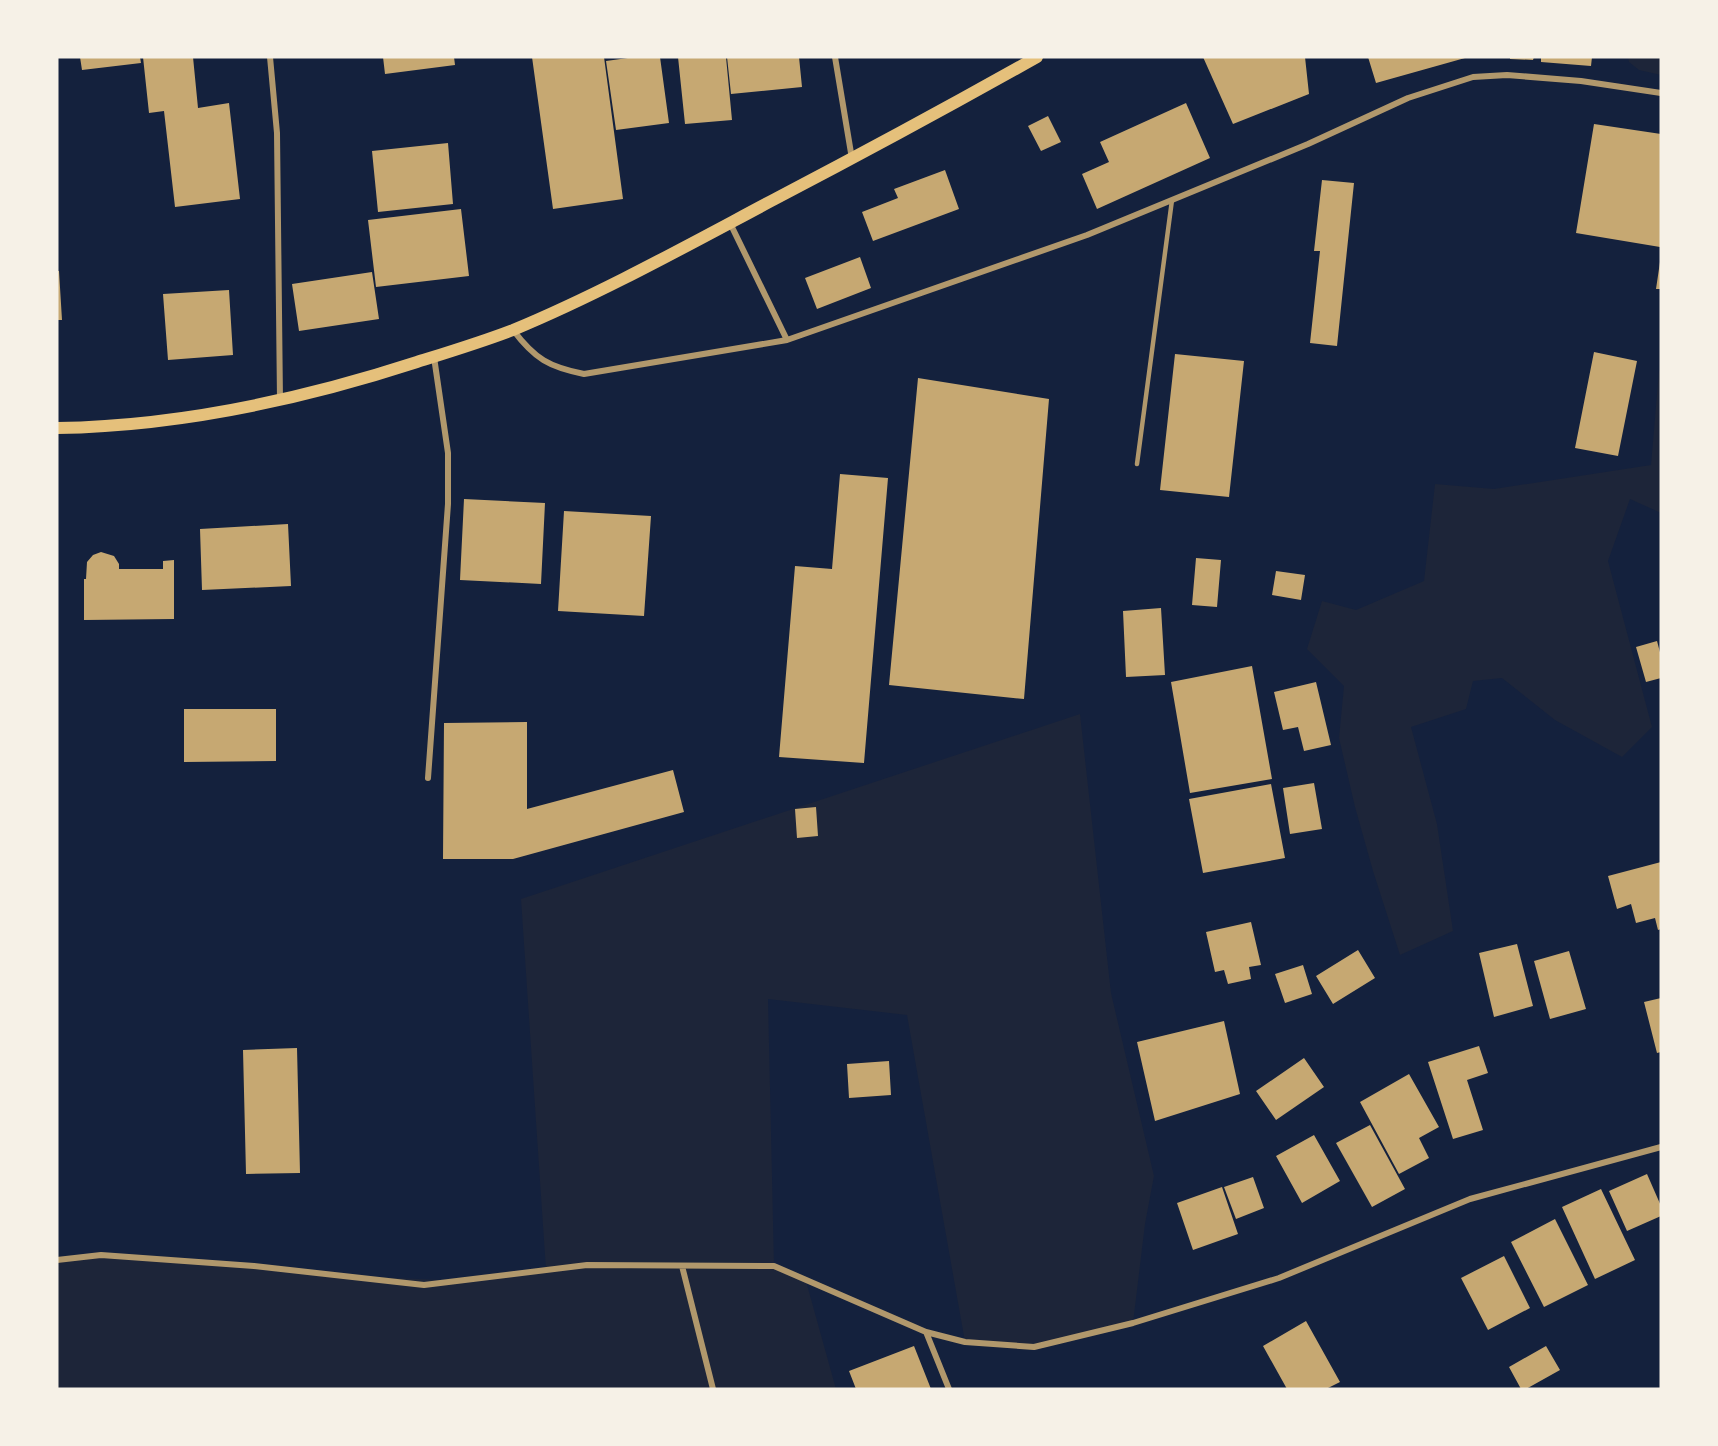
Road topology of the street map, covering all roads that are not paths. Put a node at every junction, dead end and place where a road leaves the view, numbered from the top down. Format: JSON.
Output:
{"nodes":[{"id":1,"x":270,"y":57,"type":"edge"},
{"id":2,"x":835,"y":57,"type":"edge"},
{"id":3,"x":1037,"y":57,"type":"edge"},
{"id":4,"x":1661,"y":93,"type":"edge"},
{"id":5,"x":852,"y":159,"type":"junction"},
{"id":6,"x":1172,"y":200,"type":"junction"},
{"id":7,"x":730,"y":223,"type":"junction"},
{"id":8,"x":512,"y":330,"type":"junction"},
{"id":9,"x":787,"y":340,"type":"junction"},
{"id":10,"x":434,"y":357,"type":"junction"},
{"id":11,"x":280,"y":401,"type":"junction"},
{"id":12,"x":57,"y":428,"type":"edge"},
{"id":13,"x":1137,"y":464,"type":"dead end"},
{"id":14,"x":428,"y":778,"type":"dead end"},
{"id":15,"x":1661,"y":1147,"type":"edge"},
{"id":16,"x":57,"y":1260,"type":"edge"},
{"id":17,"x":682,"y":1266,"type":"junction"},
{"id":18,"x":926,"y":1332,"type":"junction"},
{"id":19,"x":713,"y":1389,"type":"edge"},
{"id":20,"x":949,"y":1389,"type":"edge"}],
"edges":[{"from":1,"to":11,"type":"street"},
{"from":2,"to":5,"type":"street"},
{"from":3,"to":5,"type":"main road"},
{"from":4,"to":6,"type":"street"},
{"from":5,"to":7,"type":"main road"},
{"from":6,"to":9,"type":"street"},
{"from":6,"to":13,"type":"lane"},
{"from":7,"to":8,"type":"main road"},
{"from":7,"to":9,"type":"street"},
{"from":8,"to":9,"type":"street"},
{"from":8,"to":10,"type":"main road"},
{"from":10,"to":11,"type":"main road"},
{"from":10,"to":14,"type":"street"},
{"from":11,"to":12,"type":"main road"},
{"from":15,"to":18,"type":"street"},
{"from":16,"to":17,"type":"street"},
{"from":17,"to":18,"type":"street"},
{"from":17,"to":19,"type":"street"},
{"from":18,"to":20,"type":"street"}]}
